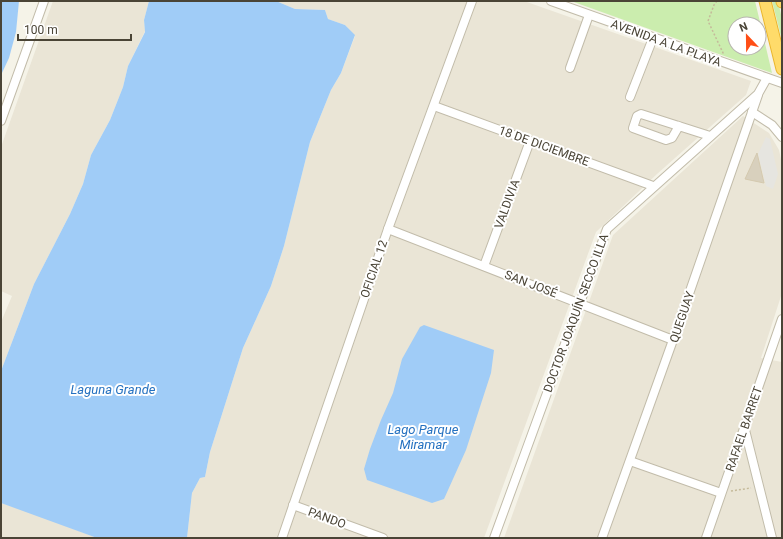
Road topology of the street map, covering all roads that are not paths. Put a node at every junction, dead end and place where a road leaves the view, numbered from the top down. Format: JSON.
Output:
{"nodes":[{"id":1,"x":44,"y":1,"type":"edge"},
{"id":2,"x":472,"y":1,"type":"edge"},
{"id":3,"x":551,"y":1,"type":"edge"},
{"id":4,"x":765,"y":1,"type":"edge"},
{"id":5,"x":589,"y":15,"type":"junction"},
{"id":6,"x":653,"y":38,"type":"junction"},
{"id":7,"x":570,"y":68,"type":"dead end"},
{"id":8,"x":782,"y":69,"type":"edge"},
{"id":9,"x":766,"y":78,"type":"junction"},
{"id":10,"x":782,"y":83,"type":"edge"},
{"id":11,"x":758,"y":94,"type":"junction"},
{"id":12,"x":630,"y":97,"type":"dead end"},
{"id":13,"x":434,"y":106,"type":"junction"},
{"id":14,"x":752,"y":112,"type":"junction"},
{"id":15,"x":1,"y":121,"type":"edge"},
{"id":16,"x":679,"y":126,"type":"junction"},
{"id":17,"x":710,"y":136,"type":"junction"},
{"id":18,"x":782,"y":137,"type":"edge"},
{"id":19,"x":530,"y":141,"type":"junction"},
{"id":20,"x":653,"y":186,"type":"junction"},
{"id":21,"x":388,"y":229,"type":"junction"},
{"id":22,"x":484,"y":266,"type":"junction"},
{"id":23,"x":579,"y":303,"type":"junction"},
{"id":24,"x":782,"y":319,"type":"edge"},
{"id":25,"x":673,"y":340,"type":"junction"},
{"id":26,"x":745,"y":429,"type":"junction"},
{"id":27,"x":630,"y":461,"type":"junction"},
{"id":28,"x":722,"y":493,"type":"junction"},
{"id":29,"x":293,"y":506,"type":"junction"},
{"id":30,"x":282,"y":538,"type":"edge"},
{"id":31,"x":383,"y":538,"type":"edge"},
{"id":32,"x":494,"y":538,"type":"edge"},
{"id":33,"x":602,"y":538,"type":"edge"},
{"id":34,"x":706,"y":538,"type":"edge"},
{"id":35,"x":772,"y":538,"type":"edge"}],
"edges":[{"from":1,"to":15,"type":"street"},
{"from":2,"to":13,"type":"street","name":"OFICIAL 12"},
{"from":3,"to":5,"type":"street","name":"AVENIDA A LA PLAYA"},
{"from":4,"to":8,"type":"highway"},
{"from":5,"to":6,"type":"street","name":"AVENIDA A LA PLAYA"},
{"from":5,"to":7,"type":"street"},
{"from":6,"to":9,"type":"street","name":"AVENIDA A LA PLAYA"},
{"from":6,"to":12,"type":"street"},
{"from":9,"to":10,"type":"street","name":"AVENIDA A LA PLAYA"},
{"from":9,"to":11,"type":"street","name":"DOCTOR JOAQUÍN SECCO ILLA"},
{"from":11,"to":14,"type":"street","name":"QUEGUAY"},
{"from":11,"to":17,"type":"street","name":"DOCTOR JOAQUÍN SECCO ILLA"},
{"from":13,"to":19,"type":"street","name":"18 DE DICIEMBRE"},
{"from":13,"to":21,"type":"street","name":"OFICIAL 12"},
{"from":14,"to":18,"type":"street"},
{"from":14,"to":25,"type":"street","name":"QUEGUAY"},
{"from":16,"to":16,"type":"street"},
{"from":16,"to":17,"type":"street"},
{"from":17,"to":20,"type":"street","name":"DOCTOR JOAQUÍN SECCO ILLA"},
{"from":19,"to":20,"type":"street","name":"18 DE DICIEMBRE"},
{"from":19,"to":22,"type":"street","name":"VALDIVIA"},
{"from":20,"to":23,"type":"street","name":"DOCTOR JOAQUÍN SECCO ILLA"},
{"from":21,"to":22,"type":"street","name":"SAN JOSÉ"},
{"from":21,"to":29,"type":"street","name":"OFICIAL 12"},
{"from":22,"to":23,"type":"street","name":"SAN JOSÉ"},
{"from":23,"to":25,"type":"street","name":"SAN JOSÉ"},
{"from":23,"to":32,"type":"street","name":"DOCTOR JOAQUÍN SECCO ILLA"},
{"from":24,"to":26,"type":"street","name":"RAFAEL BARRET"},
{"from":25,"to":27,"type":"street","name":"QUEGUAY"},
{"from":26,"to":28,"type":"street","name":"RAFAEL BARRET"},
{"from":26,"to":35,"type":"street"},
{"from":27,"to":28,"type":"street"},
{"from":27,"to":33,"type":"street","name":"QUEGUAY"},
{"from":28,"to":34,"type":"street","name":"RAFAEL BARRET"},
{"from":29,"to":30,"type":"street","name":"OFICIAL 12"},
{"from":29,"to":31,"type":"street","name":"PANDO"}]}
